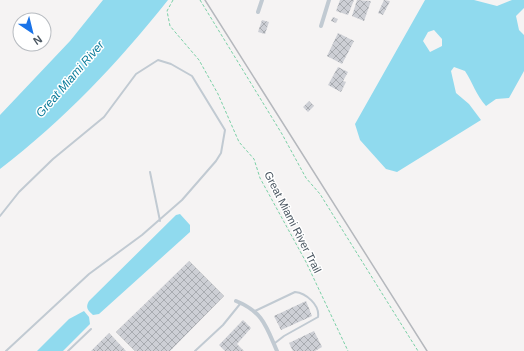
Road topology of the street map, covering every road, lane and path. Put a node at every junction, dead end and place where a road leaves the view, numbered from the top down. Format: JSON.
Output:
{"nodes":[{"id":1,"x":173,"y":0,"type":"edge"},
{"id":2,"x":200,"y":0,"type":"edge"},
{"id":3,"x":262,"y":0,"type":"edge"},
{"id":4,"x":329,"y":0,"type":"edge"},
{"id":5,"x":258,"y":12,"type":"dead end"},
{"id":6,"x":321,"y":26,"type":"dead end"},
{"id":7,"x":150,"y":172,"type":"dead end"},
{"id":8,"x":0,"y":216,"type":"edge"},
{"id":9,"x":160,"y":221,"type":"junction"},
{"id":10,"x":238,"y":302,"type":"joint"},
{"id":11,"x":255,"y":311,"type":"junction"},
{"id":12,"x":90,"y":329,"type":"dead end"},
{"id":13,"x":274,"y":343,"type":"junction"},
{"id":14,"x":6,"y":351,"type":"edge"},
{"id":15,"x":68,"y":351,"type":"edge"},
{"id":16,"x":195,"y":351,"type":"edge"},
{"id":17,"x":277,"y":351,"type":"edge"},
{"id":18,"x":348,"y":351,"type":"edge"},
{"id":19,"x":418,"y":351,"type":"edge"}],
"edges":[{"from":1,"to":18,"type":"path","name":"Great Miami River Trail"},
{"from":2,"to":19,"type":"path"},
{"from":3,"to":5,"type":"street"},
{"from":4,"to":6,"type":"street"},
{"from":7,"to":9,"type":"lane"},
{"from":8,"to":9,"type":"lane"},
{"from":9,"to":14,"type":"lane"},
{"from":10,"to":11,"type":"street"},
{"from":10,"to":16,"type":"lane"},
{"from":11,"to":13,"type":"street"},
{"from":11,"to":13,"type":"lane"},
{"from":12,"to":15,"type":"lane"},
{"from":13,"to":17,"type":"street"}]}
